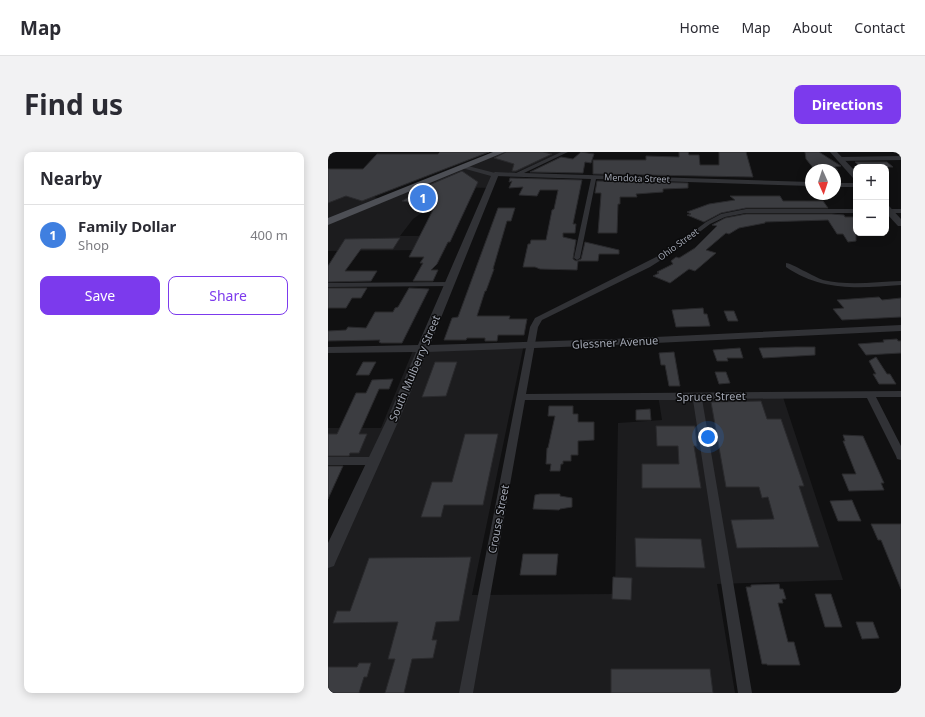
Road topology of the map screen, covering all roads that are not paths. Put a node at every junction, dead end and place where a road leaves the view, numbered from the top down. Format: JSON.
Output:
{"nodes":[{"id":1,"x":501,"y":152,"type":"edge"},
{"id":2,"x":565,"y":152,"type":"edge"},
{"id":3,"x":833,"y":152,"type":"edge"},
{"id":4,"x":901,"y":158,"type":"edge"},
{"id":5,"x":840,"y":159,"type":"junction"},
{"id":6,"x":464,"y":167,"type":"junction"},
{"id":7,"x":853,"y":173,"type":"edge"},
{"id":8,"x":495,"y":174,"type":"junction"},
{"id":9,"x":516,"y":175,"type":"junction"},
{"id":10,"x":594,"y":177,"type":"junction"},
{"id":11,"x":805,"y":184,"type":"edge"},
{"id":12,"x":841,"y":185,"type":"edge"},
{"id":13,"x":853,"y":185,"type":"edge"},
{"id":14,"x":889,"y":210,"type":"edge"},
{"id":15,"x":853,"y":211,"type":"edge"},
{"id":16,"x":901,"y":211,"type":"edge"},
{"id":17,"x":889,"y":212,"type":"edge"},
{"id":18,"x":328,"y":222,"type":"edge"},
{"id":19,"x":901,"y":224,"type":"edge"},
{"id":20,"x":577,"y":258,"type":"dead end"},
{"id":21,"x":789,"y":265,"type":"dead end"},
{"id":22,"x":901,"y":283,"type":"edge"},
{"id":23,"x":450,"y":284,"type":"junction"},
{"id":24,"x":328,"y":285,"type":"edge"},
{"id":25,"x":901,"y":328,"type":"edge"},
{"id":26,"x":532,"y":346,"type":"junction"},
{"id":27,"x":423,"y":349,"type":"junction"},
{"id":28,"x":328,"y":350,"type":"edge"},
{"id":29,"x":901,"y":394,"type":"edge"},
{"id":30,"x":870,"y":395,"type":"junction"},
{"id":31,"x":697,"y":396,"type":"junction"},
{"id":32,"x":522,"y":397,"type":"junction"},
{"id":33,"x":901,"y":456,"type":"edge"},
{"id":34,"x":328,"y":461,"type":"edge"},
{"id":35,"x":372,"y":461,"type":"junction"},
{"id":36,"x":328,"y":561,"type":"edge"},
{"id":37,"x":466,"y":693,"type":"edge"},
{"id":38,"x":745,"y":693,"type":"edge"}],
"edges":[{"from":1,"to":6,"type":"main road"},
{"from":2,"to":9,"type":"street"},
{"from":3,"to":5,"type":"street"},
{"from":4,"to":5,"type":"street"},
{"from":5,"to":7,"type":"street"},
{"from":6,"to":8,"type":"street","name":"Mendota Street"},
{"from":6,"to":18,"type":"main road"},
{"from":8,"to":9,"type":"street","name":"Mendota Street"},
{"from":8,"to":23,"type":"street","name":"South Mulberry Street"},
{"from":9,"to":10,"type":"street","name":"Mendota Street"},
{"from":10,"to":11,"type":"street","name":"Mendota Street"},
{"from":10,"to":20,"type":"street"},
{"from":12,"to":13,"type":"street"},
{"from":14,"to":16,"type":"street"},
{"from":15,"to":26,"type":"street","name":"Ohio Street"},
{"from":17,"to":19,"type":"street"},
{"from":21,"to":22,"type":"street"},
{"from":23,"to":24,"type":"street"},
{"from":23,"to":27,"type":"street","name":"South Mulberry Street"},
{"from":25,"to":26,"type":"street","name":"Glessner Avenue"},
{"from":26,"to":27,"type":"street","name":"Glessner Avenue"},
{"from":26,"to":32,"type":"street","name":"Crouse Street"},
{"from":27,"to":28,"type":"street","name":"Glessner Avenue"},
{"from":27,"to":35,"type":"street","name":"South Mulberry Street"},
{"from":29,"to":30,"type":"street","name":"Spruce Street"},
{"from":30,"to":31,"type":"street","name":"Spruce Street"},
{"from":30,"to":33,"type":"street"},
{"from":31,"to":32,"type":"street","name":"Spruce Street"},
{"from":31,"to":38,"type":"street"},
{"from":32,"to":37,"type":"street","name":"Crouse Street"},
{"from":34,"to":35,"type":"street"},
{"from":35,"to":36,"type":"street","name":"South Mulberry Street"}]}
